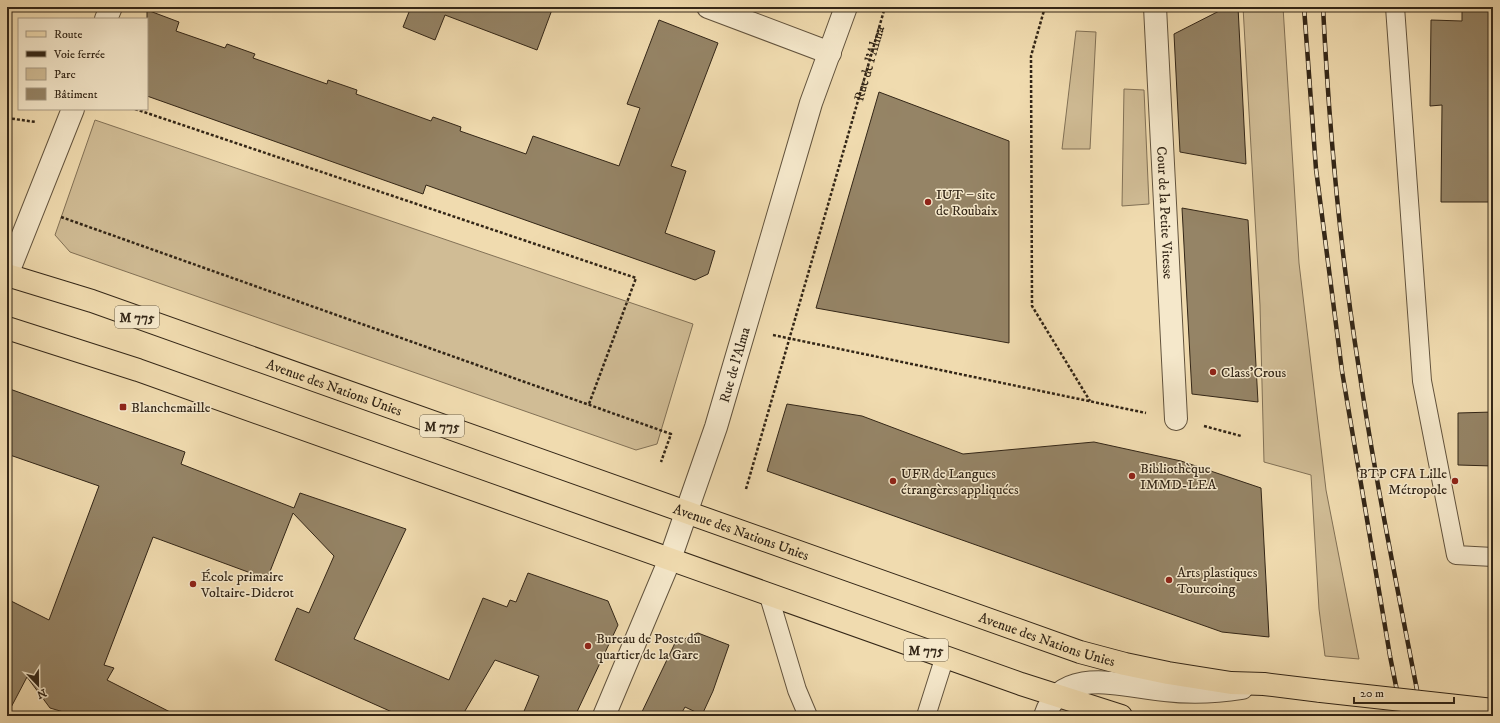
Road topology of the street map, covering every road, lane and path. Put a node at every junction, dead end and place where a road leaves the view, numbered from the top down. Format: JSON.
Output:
{"nodes":[{"id":1,"x":111,"y":7,"type":"edge"},
{"id":2,"x":708,"y":7,"type":"edge"},
{"id":3,"x":846,"y":7,"type":"edge"},
{"id":4,"x":885,"y":7,"type":"edge"},
{"id":5,"x":1045,"y":7,"type":"edge"},
{"id":6,"x":1155,"y":7,"type":"edge"},
{"id":7,"x":1395,"y":7,"type":"edge"},
{"id":8,"x":106,"y":18,"type":"edge"},
{"id":9,"x":830,"y":53,"type":"junction"},
{"id":10,"x":73,"y":110,"type":"edge"},
{"id":11,"x":138,"y":110,"type":"edge"},
{"id":12,"x":61,"y":218,"type":"dead end"},
{"id":13,"x":7,"y":275,"type":"edge"},
{"id":14,"x":7,"y":328,"type":"edge"},
{"id":15,"x":746,"y":329,"type":"junction"},
{"id":16,"x":788,"y":338,"type":"junction"},
{"id":17,"x":1053,"y":393,"type":"dead end"},
{"id":18,"x":1090,"y":401,"type":"dead end"},
{"id":19,"x":589,"y":404,"type":"junction"},
{"id":20,"x":1176,"y":419,"type":"dead end"},
{"id":21,"x":661,"y":462,"type":"dead end"},
{"id":22,"x":746,"y":488,"type":"dead end"},
{"id":23,"x":686,"y":513,"type":"junction"},
{"id":24,"x":1493,"y":557,"type":"edge"},
{"id":25,"x":670,"y":559,"type":"junction"},
{"id":26,"x":768,"y":593,"type":"junction"},
{"id":27,"x":945,"y":656,"type":"junction"},
{"id":28,"x":1264,"y":684,"type":"junction"},
{"id":29,"x":1055,"y":696,"type":"junction"},
{"id":30,"x":1493,"y":710,"type":"edge"},
{"id":31,"x":604,"y":716,"type":"edge"},
{"id":32,"x":808,"y":716,"type":"edge"},
{"id":33,"x":926,"y":716,"type":"edge"},
{"id":34,"x":1045,"y":716,"type":"edge"},
{"id":35,"x":1121,"y":716,"type":"edge"}],
"edges":[{"from":1,"to":8,"type":"street"},
{"from":2,"to":9,"type":"street"},
{"from":3,"to":9,"type":"street","name":"Rue de l'Alma"},
{"from":4,"to":16,"type":"path","name":"Rue de l'Alma"},
{"from":5,"to":18,"type":"path"},
{"from":6,"to":20,"type":"street","name":"Cour de la Petite Vitesse"},
{"from":7,"to":24,"type":"lane"},
{"from":9,"to":15,"type":"street","name":"Rue de l'Alma"},
{"from":10,"to":13,"type":"street"},
{"from":11,"to":19,"type":"path"},
{"from":12,"to":19,"type":"path"},
{"from":13,"to":23,"type":"main road","name":"Avenue des Nations Unies","number":"M 775"},
{"from":14,"to":25,"type":"main road","number":"M 775"},
{"from":15,"to":16,"type":"path"},
{"from":15,"to":23,"type":"street","name":"Rue de l'Alma"},
{"from":16,"to":17,"type":"path"},
{"from":16,"to":22,"type":"path","name":"Rue de l'Alma"},
{"from":19,"to":21,"type":"path"},
{"from":23,"to":25,"type":"street","name":"Rue de l'Alma"},
{"from":23,"to":28,"type":"main road","name":"Avenue des Nations Unies","number":"M 775"},
{"from":25,"to":26,"type":"main road","number":"M 775"},
{"from":25,"to":31,"type":"street","name":"Rue de l'Alma"},
{"from":26,"to":27,"type":"main road","number":"M 775"},
{"from":26,"to":32,"type":"lane"},
{"from":27,"to":29,"type":"main road","number":"M 775"},
{"from":27,"to":33,"type":"lane"},
{"from":28,"to":29,"type":"street"},
{"from":28,"to":30,"type":"main road","name":"Avenue des Nations Unies","number":"M 775","bridge":true},
{"from":29,"to":34,"type":"street"},
{"from":29,"to":35,"type":"main road","number":"M 775"}]}
